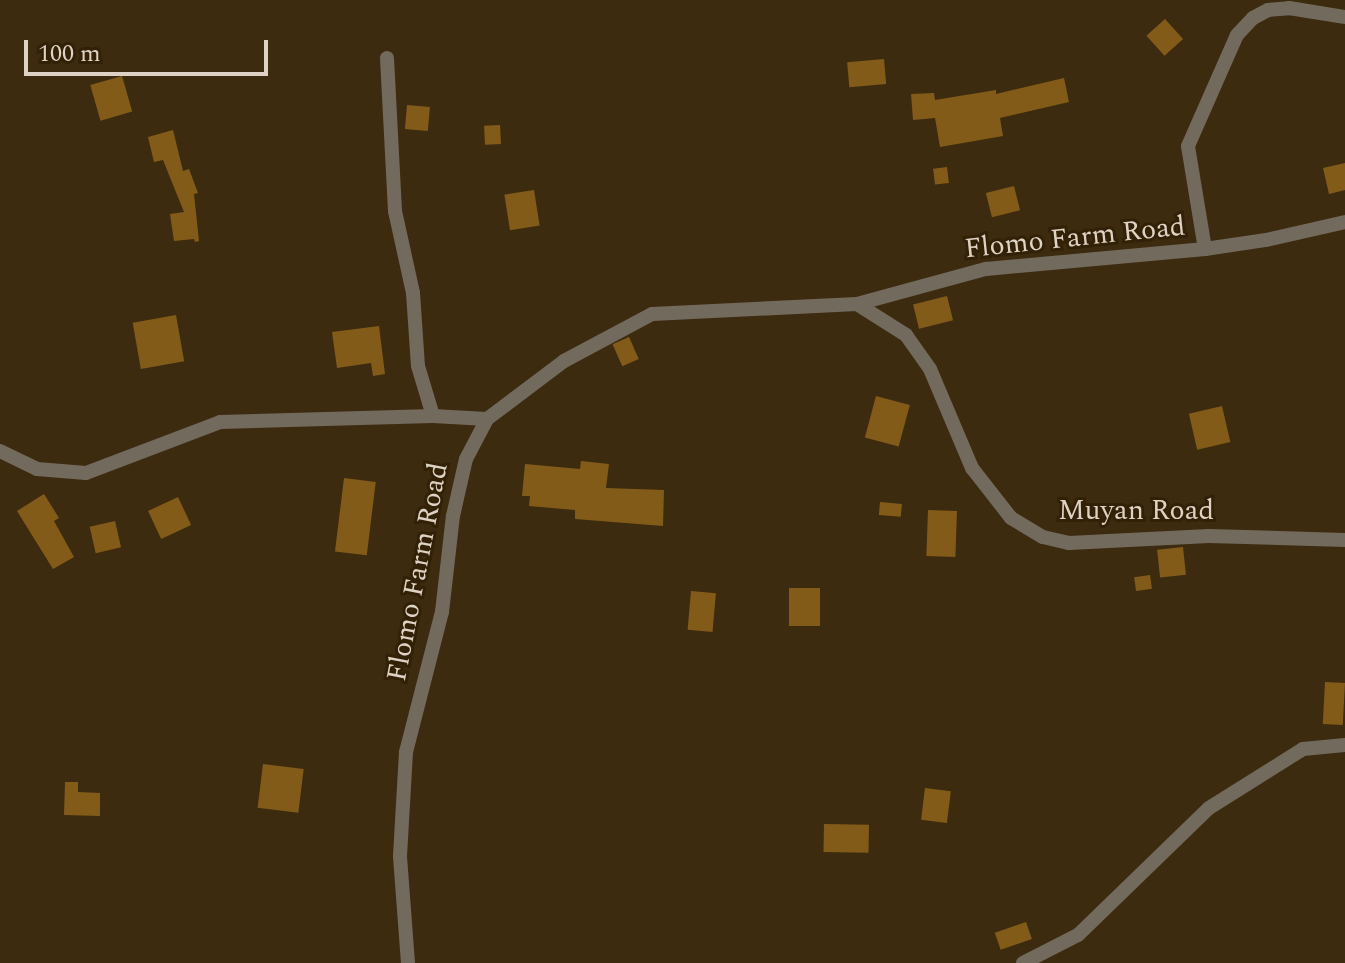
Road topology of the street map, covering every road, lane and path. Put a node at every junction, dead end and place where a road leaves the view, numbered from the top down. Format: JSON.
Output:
{"nodes":[{"id":1,"x":1345,"y":17,"type":"edge"},
{"id":2,"x":387,"y":58,"type":"dead end"},
{"id":3,"x":1345,"y":222,"type":"edge"},
{"id":4,"x":1205,"y":249,"type":"junction"},
{"id":5,"x":857,"y":304,"type":"junction"},
{"id":6,"x":433,"y":416,"type":"junction"},
{"id":7,"x":487,"y":419,"type":"junction"},
{"id":8,"x":0,"y":451,"type":"edge"},
{"id":9,"x":1345,"y":540,"type":"edge"},
{"id":10,"x":1345,"y":745,"type":"edge"},
{"id":11,"x":408,"y":963,"type":"edge"},
{"id":12,"x":1023,"y":963,"type":"edge"}],
"edges":[{"from":1,"to":4,"type":"street"},
{"from":2,"to":6,"type":"street"},
{"from":3,"to":4,"type":"street","name":"Flomo Farm Road"},
{"from":4,"to":5,"type":"street","name":"Flomo Farm Road"},
{"from":5,"to":7,"type":"street","name":"Flomo Farm Road"},
{"from":5,"to":9,"type":"street","name":"Muyan Road"},
{"from":6,"to":7,"type":"street"},
{"from":6,"to":8,"type":"street"},
{"from":7,"to":11,"type":"street","name":"Flomo Farm Road"},
{"from":10,"to":12,"type":"street"}]}
